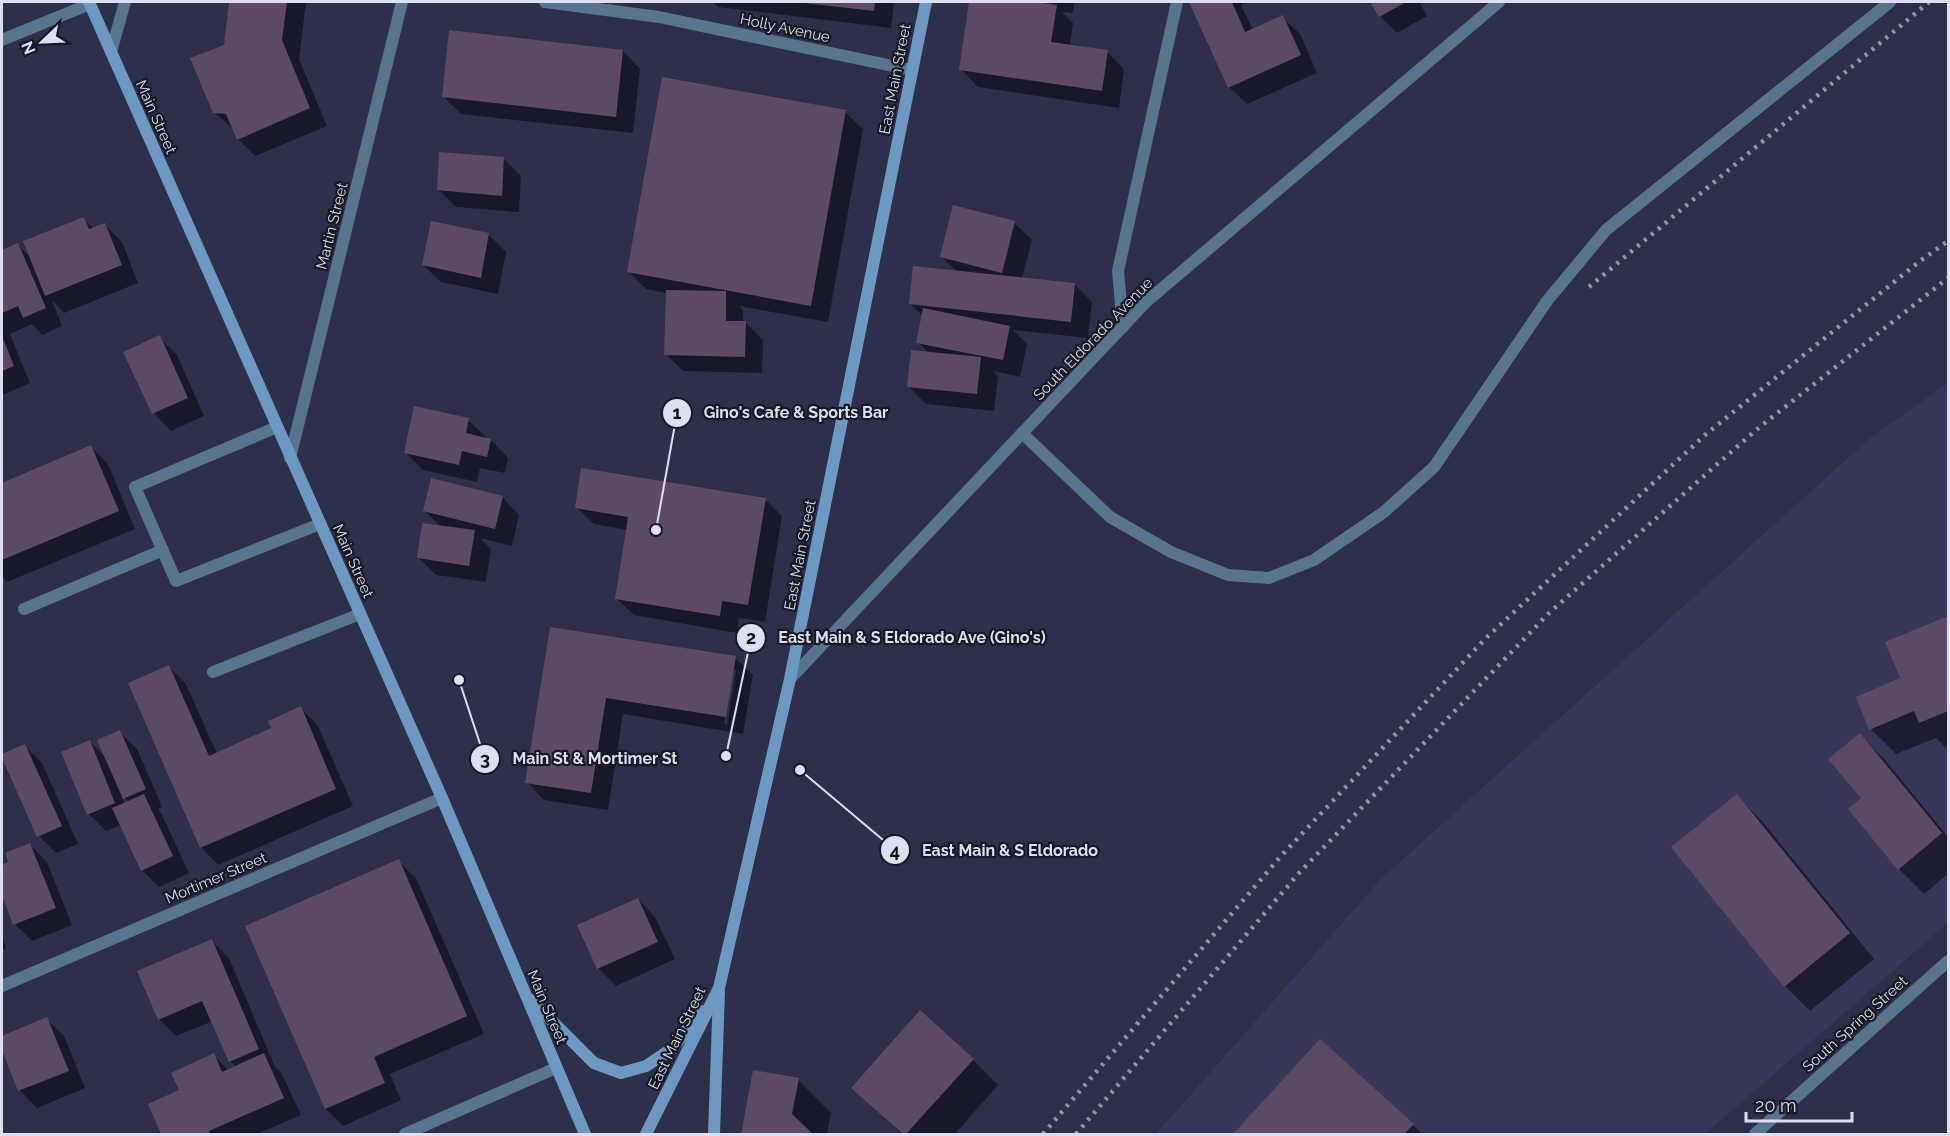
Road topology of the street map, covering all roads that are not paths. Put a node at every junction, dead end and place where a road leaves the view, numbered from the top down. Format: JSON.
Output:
{"nodes":[{"id":1,"x":125,"y":2,"type":"edge"},
{"id":2,"x":402,"y":2,"type":"edge"},
{"id":3,"x":545,"y":2,"type":"edge"},
{"id":4,"x":926,"y":2,"type":"edge"},
{"id":5,"x":1177,"y":2,"type":"edge"},
{"id":6,"x":1499,"y":2,"type":"edge"},
{"id":7,"x":1890,"y":2,"type":"edge"},
{"id":8,"x":90,"y":3,"type":"edge"},
{"id":9,"x":2,"y":40,"type":"edge"},
{"id":10,"x":111,"y":52,"type":"junction"},
{"id":11,"x":912,"y":70,"type":"junction"},
{"id":12,"x":1123,"y":327,"type":"junction"},
{"id":13,"x":277,"y":427,"type":"junction"},
{"id":14,"x":1022,"y":433,"type":"junction"},
{"id":15,"x":290,"y":458,"type":"junction"},
{"id":16,"x":320,"y":524,"type":"junction"},
{"id":17,"x":163,"y":550,"type":"junction"},
{"id":18,"x":24,"y":609,"type":"dead end"},
{"id":19,"x":360,"y":614,"type":"junction"},
{"id":20,"x":213,"y":672,"type":"dead end"},
{"id":21,"x":790,"y":679,"type":"junction"},
{"id":22,"x":442,"y":798,"type":"junction"},
{"id":23,"x":1948,"y":961,"type":"edge"},
{"id":24,"x":2,"y":986,"type":"edge"},
{"id":25,"x":719,"y":988,"type":"junction"},
{"id":26,"x":525,"y":995,"type":"junction"},
{"id":27,"x":556,"y":1068,"type":"junction"},
{"id":28,"x":405,"y":1134,"type":"edge"},
{"id":29,"x":585,"y":1134,"type":"edge"},
{"id":30,"x":646,"y":1134,"type":"edge"},
{"id":31,"x":714,"y":1134,"type":"edge"},
{"id":32,"x":1755,"y":1134,"type":"edge"}],
"edges":[{"from":1,"to":10,"type":"street"},
{"from":2,"to":15,"type":"street","name":"Martin Street"},
{"from":3,"to":11,"type":"street","name":"Holly Avenue"},
{"from":4,"to":11,"type":"street","name":"East Main Street"},
{"from":5,"to":12,"type":"street"},
{"from":6,"to":12,"type":"street","name":"South Eldorado Avenue"},
{"from":7,"to":14,"type":"street"},
{"from":8,"to":9,"type":"street"},
{"from":8,"to":10,"type":"street","name":"Main Street"},
{"from":10,"to":13,"type":"street","name":"Main Street"},
{"from":11,"to":21,"type":"street","name":"East Main Street"},
{"from":12,"to":14,"type":"street","name":"South Eldorado Avenue"},
{"from":13,"to":15,"type":"street","name":"Main Street"},
{"from":13,"to":17,"type":"street"},
{"from":14,"to":21,"type":"street","name":"South Eldorado Avenue"},
{"from":15,"to":16,"type":"street","name":"Main Street"},
{"from":16,"to":17,"type":"street"},
{"from":16,"to":19,"type":"street","name":"Main Street"},
{"from":17,"to":18,"type":"street"},
{"from":19,"to":20,"type":"street"},
{"from":19,"to":22,"type":"street","name":"Main Street"},
{"from":21,"to":25,"type":"street","name":"East Main Street"},
{"from":22,"to":24,"type":"street","name":"Mortimer Street"},
{"from":22,"to":26,"type":"street","name":"Main Street"},
{"from":23,"to":32,"type":"street","name":"South Spring Street"},
{"from":25,"to":26,"type":"street"},
{"from":25,"to":30,"type":"street","name":"East Main Street"},
{"from":25,"to":31,"type":"street"},
{"from":26,"to":27,"type":"street","name":"Main Street"},
{"from":27,"to":28,"type":"street"},
{"from":27,"to":29,"type":"street","name":"Main Street"}]}
